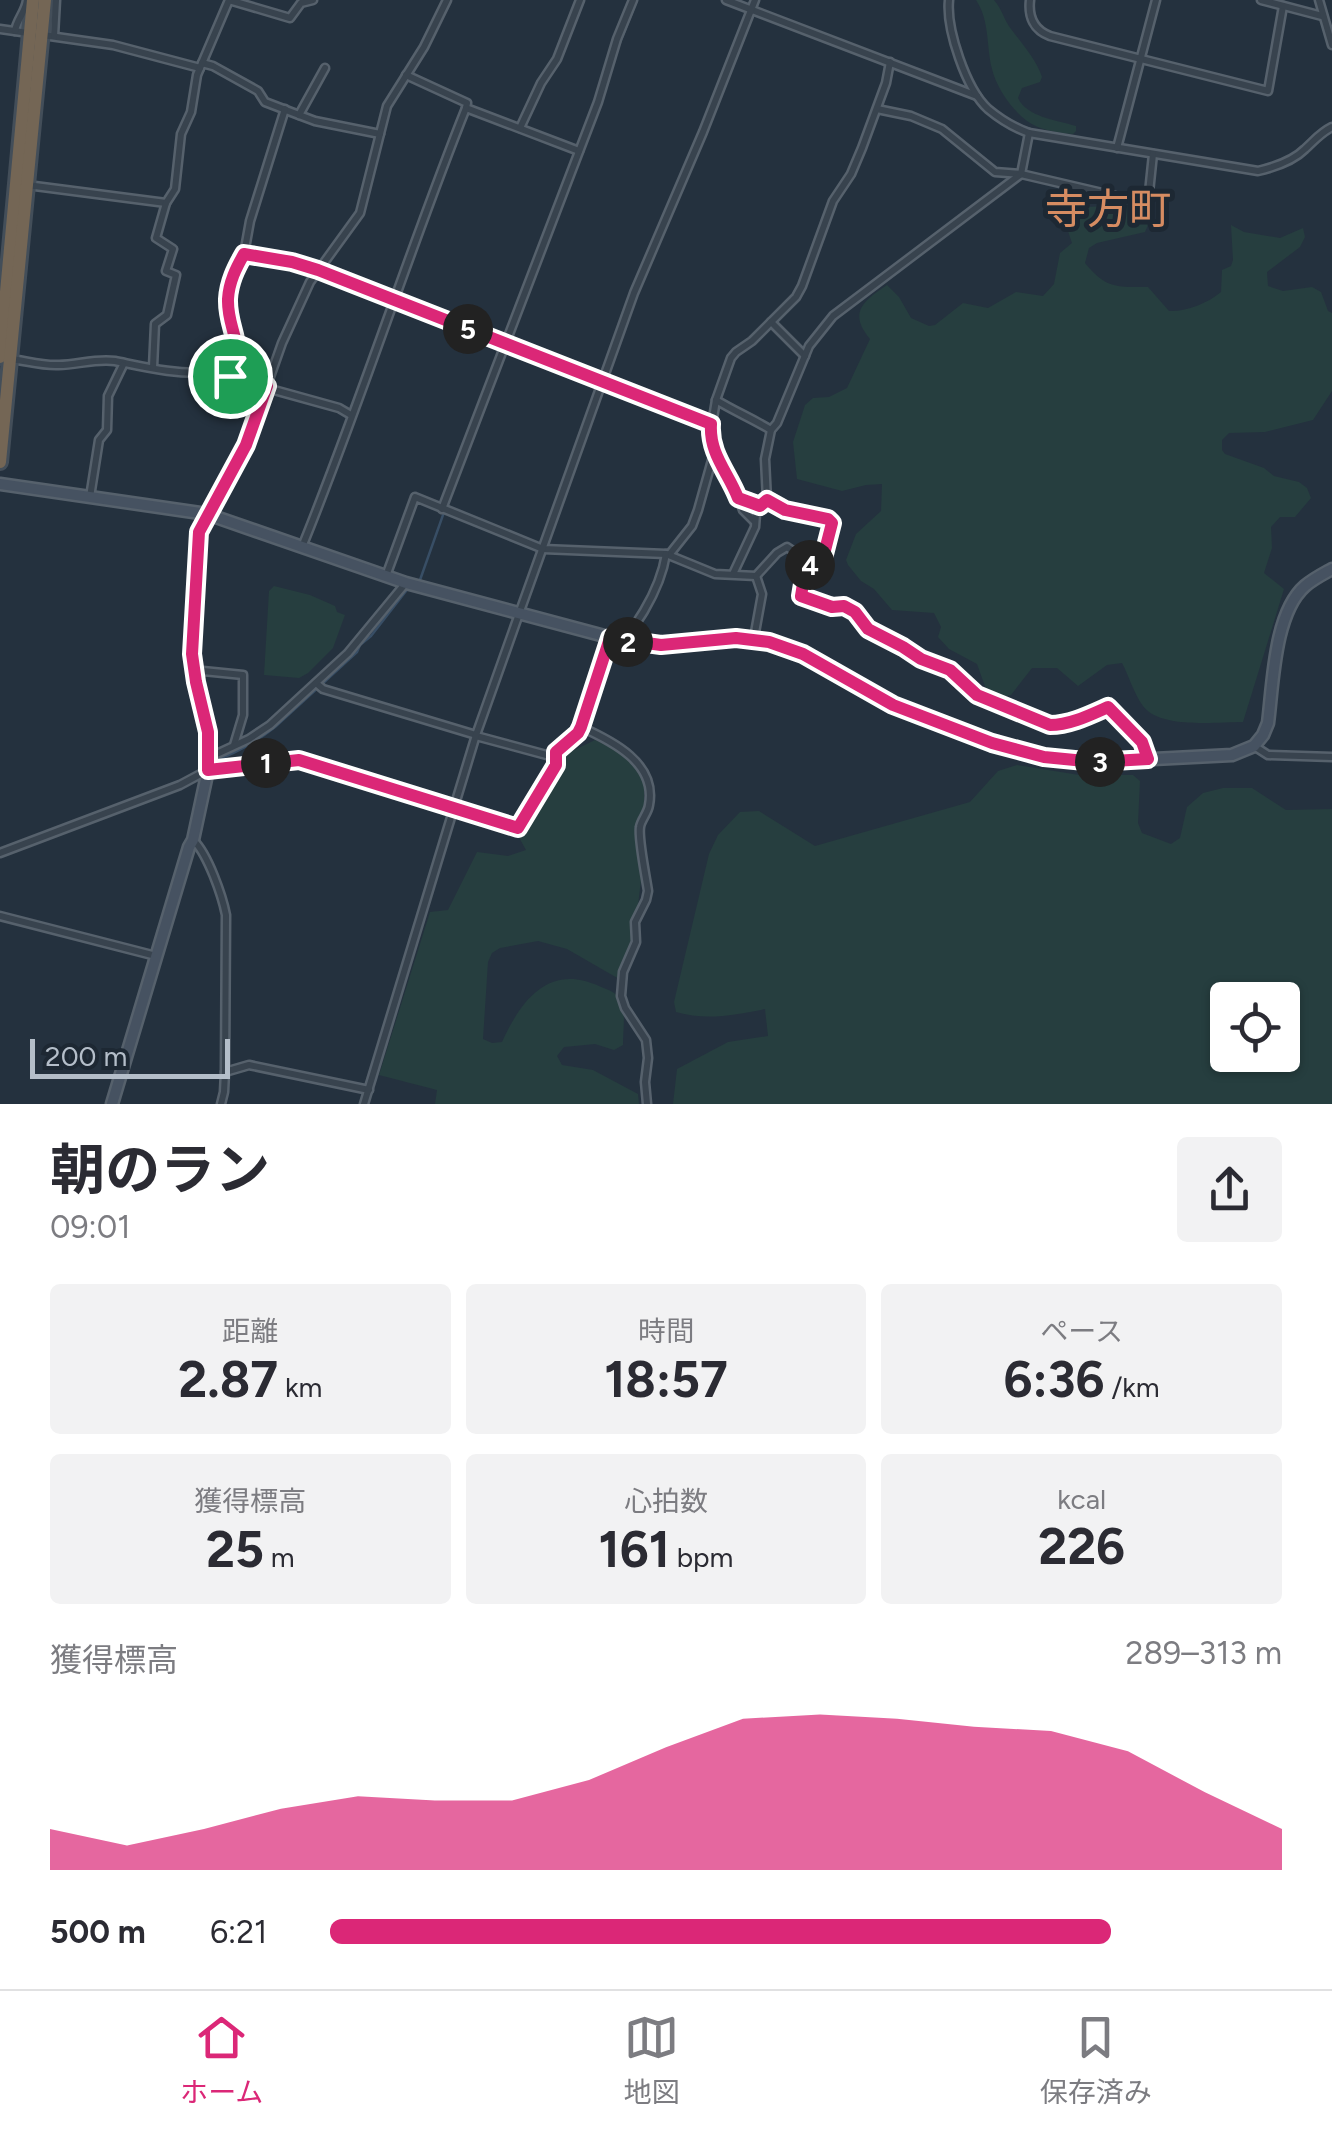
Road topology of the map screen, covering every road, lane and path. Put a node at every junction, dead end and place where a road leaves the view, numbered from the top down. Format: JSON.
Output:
{"nodes":[{"id":1,"x":30,"y":0,"type":"edge"},
{"id":2,"x":44,"y":0,"type":"edge"},
{"id":3,"x":56,"y":0,"type":"edge"},
{"id":4,"x":313,"y":0,"type":"edge"},
{"id":5,"x":447,"y":0,"type":"edge"},
{"id":6,"x":580,"y":0,"type":"edge"},
{"id":7,"x":634,"y":0,"type":"edge"},
{"id":8,"x":726,"y":0,"type":"edge"},
{"id":9,"x":755,"y":0,"type":"edge"},
{"id":10,"x":949,"y":0,"type":"edge"},
{"id":11,"x":1030,"y":0,"type":"edge"},
{"id":12,"x":1156,"y":0,"type":"edge"},
{"id":13,"x":1261,"y":0,"type":"edge"},
{"id":14,"x":1319,"y":0,"type":"edge"},
{"id":15,"x":1284,"y":6,"type":"junction"},
{"id":16,"x":751,"y":9,"type":"junction"},
{"id":17,"x":1322,"y":16,"type":"junction"},
{"id":18,"x":0,"y":29,"type":"edge"},
{"id":19,"x":15,"y":31,"type":"junction"},
{"id":20,"x":42,"y":34,"type":"junction"},
{"id":21,"x":1332,"y":45,"type":"edge"},
{"id":22,"x":1140,"y":58,"type":"junction"},
{"id":23,"x":890,"y":62,"type":"junction"},
{"id":24,"x":201,"y":66,"type":"junction"},
{"id":25,"x":326,"y":68,"type":"dead end"},
{"id":26,"x":406,"y":76,"type":"junction"},
{"id":27,"x":978,"y":96,"type":"junction"},
{"id":28,"x":466,"y":108,"type":"junction"},
{"id":29,"x":877,"y":108,"type":"junction"},
{"id":30,"x":285,"y":109,"type":"junction"},
{"id":31,"x":299,"y":116,"type":"junction"},
{"id":32,"x":1332,"y":127,"type":"edge"},
{"id":33,"x":520,"y":128,"type":"junction"},
{"id":34,"x":1030,"y":133,"type":"junction"},
{"id":35,"x":380,"y":134,"type":"junction"},
{"id":36,"x":1116,"y":148,"type":"junction"},
{"id":37,"x":578,"y":150,"type":"junction"},
{"id":38,"x":1152,"y":154,"type":"junction"},
{"id":39,"x":1021,"y":174,"type":"junction"},
{"id":40,"x":21,"y":184,"type":"junction"},
{"id":41,"x":166,"y":204,"type":"junction"},
{"id":42,"x":244,"y":254,"type":"junction"},
{"id":43,"x":318,"y":270,"type":"junction"},
{"id":44,"x":392,"y":300,"type":"junction"},
{"id":45,"x":771,"y":322,"type":"junction"},
{"id":46,"x":506,"y":344,"type":"junction"},
{"id":47,"x":806,"y":356,"type":"junction"},
{"id":48,"x":5,"y":358,"type":"edge"},
{"id":49,"x":123,"y":365,"type":"junction"},
{"id":50,"x":153,"y":367,"type":"junction"},
{"id":51,"x":230,"y":376,"type":"junction"},
{"id":52,"x":604,"y":383,"type":"junction"},
{"id":53,"x":267,"y":386,"type":"junction"},
{"id":54,"x":716,"y":400,"type":"junction"},
{"id":55,"x":351,"y":414,"type":"junction"},
{"id":56,"x":711,"y":424,"type":"junction"},
{"id":57,"x":771,"y":430,"type":"junction"},
{"id":58,"x":714,"y":454,"type":"junction"},
{"id":59,"x":0,"y":462,"type":"edge"},
{"id":60,"x":0,"y":484,"type":"edge"},
{"id":61,"x":90,"y":497,"type":"junction"},
{"id":62,"x":738,"y":498,"type":"junction"},
{"id":63,"x":764,"y":503,"type":"junction"},
{"id":64,"x":444,"y":510,"type":"junction"},
{"id":65,"x":208,"y":514,"type":"junction"},
{"id":66,"x":755,"y":522,"type":"junction"},
{"id":67,"x":302,"y":547,"type":"junction"},
{"id":68,"x":543,"y":549,"type":"junction"},
{"id":69,"x":667,"y":555,"type":"junction"},
{"id":70,"x":806,"y":566,"type":"junction"},
{"id":71,"x":1332,"y":569,"type":"edge"},
{"id":72,"x":733,"y":574,"type":"junction"},
{"id":73,"x":386,"y":576,"type":"junction"},
{"id":74,"x":756,"y":576,"type":"junction"},
{"id":75,"x":406,"y":583,"type":"junction"},
{"id":76,"x":518,"y":614,"type":"junction"},
{"id":77,"x":610,"y":638,"type":"junction"},
{"id":78,"x":754,"y":638,"type":"junction"},
{"id":79,"x":627,"y":642,"type":"junction"},
{"id":80,"x":193,"y":670,"type":"junction"},
{"id":81,"x":318,"y":685,"type":"junction"},
{"id":82,"x":581,"y":727,"type":"junction"},
{"id":83,"x":476,"y":735,"type":"junction"},
{"id":84,"x":233,"y":746,"type":"junction"},
{"id":85,"x":1254,"y":746,"type":"junction"},
{"id":86,"x":1332,"y":757,"type":"edge"},
{"id":87,"x":554,"y":758,"type":"junction"},
{"id":88,"x":1148,"y":759,"type":"junction"},
{"id":89,"x":208,"y":764,"type":"junction"},
{"id":90,"x":454,"y":806,"type":"junction"},
{"id":91,"x":193,"y":840,"type":"junction"},
{"id":92,"x":0,"y":852,"type":"edge"},
{"id":93,"x":0,"y":916,"type":"edge"},
{"id":94,"x":156,"y":956,"type":"junction"},
{"id":95,"x":225,"y":1072,"type":"junction"},
{"id":96,"x":368,"y":1090,"type":"junction"},
{"id":97,"x":112,"y":1104,"type":"edge"},
{"id":98,"x":221,"y":1104,"type":"edge"},
{"id":99,"x":364,"y":1104,"type":"edge"},
{"id":100,"x":647,"y":1104,"type":"edge"}],
"edges":[{"from":1,"to":19,"type":"street"},
{"from":1,"to":20,"type":"highway"},
{"from":2,"to":20,"type":"highway"},
{"from":3,"to":20,"type":"street"},
{"from":4,"to":24,"type":"street"},
{"from":5,"to":26,"type":"street"},
{"from":6,"to":33,"type":"street"},
{"from":7,"to":37,"type":"street"},
{"from":8,"to":16,"type":"street"},
{"from":9,"to":16,"type":"street"},
{"from":10,"to":27,"type":"street"},
{"from":11,"to":22,"type":"street"},
{"from":12,"to":22,"type":"street"},
{"from":13,"to":15,"type":"street"},
{"from":14,"to":17,"type":"street"},
{"from":15,"to":17,"type":"street"},
{"from":15,"to":22,"type":"street"},
{"from":16,"to":23,"type":"street"},
{"from":16,"to":52,"type":"street"},
{"from":17,"to":21,"type":"street"},
{"from":18,"to":19,"type":"street"},
{"from":19,"to":20,"type":"street"},
{"from":20,"to":24,"type":"street"},
{"from":20,"to":40,"type":"highway"},
{"from":22,"to":36,"type":"street"},
{"from":23,"to":27,"type":"street"},
{"from":23,"to":29,"type":"street"},
{"from":24,"to":30,"type":"street"},
{"from":24,"to":41,"type":"street"},
{"from":25,"to":31,"type":"street"},
{"from":26,"to":28,"type":"street"},
{"from":26,"to":35,"type":"street"},
{"from":27,"to":34,"type":"street"},
{"from":28,"to":33,"type":"street"},
{"from":28,"to":44,"type":"street"},
{"from":29,"to":39,"type":"street"},
{"from":29,"to":45,"type":"street"},
{"from":30,"to":31,"type":"street"},
{"from":30,"to":42,"type":"street"},
{"from":31,"to":35,"type":"street"},
{"from":32,"to":38,"type":"street"},
{"from":33,"to":37,"type":"street"},
{"from":34,"to":36,"type":"street"},
{"from":34,"to":39,"type":"street"},
{"from":35,"to":43,"type":"street"},
{"from":36,"to":38,"type":"street"},
{"from":37,"to":46,"type":"street"},
{"from":38,"to":39,"type":"street"},
{"from":39,"to":47,"type":"street"},
{"from":40,"to":41,"type":"street"},
{"from":40,"to":48,"type":"highway"},
{"from":41,"to":50,"type":"street"},
{"from":42,"to":43,"type":"street"},
{"from":42,"to":51,"type":"street"},
{"from":43,"to":44,"type":"street"},
{"from":43,"to":53,"type":"street"},
{"from":44,"to":46,"type":"street"},
{"from":44,"to":55,"type":"street"},
{"from":45,"to":47,"type":"street"},
{"from":45,"to":54,"type":"street"},
{"from":46,"to":52,"type":"street"},
{"from":46,"to":64,"type":"street"},
{"from":47,"to":57,"type":"street"},
{"from":48,"to":49,"type":"street"},
{"from":48,"to":59,"type":"highway"},
{"from":49,"to":50,"type":"street"},
{"from":49,"to":61,"type":"street"},
{"from":50,"to":51,"type":"street"},
{"from":51,"to":53,"type":"street"},
{"from":52,"to":56,"type":"street"},
{"from":52,"to":68,"type":"street"},
{"from":53,"to":55,"type":"street"},
{"from":53,"to":65,"type":"street"},
{"from":54,"to":56,"type":"street"},
{"from":54,"to":57,"type":"street"},
{"from":55,"to":67,"type":"street"},
{"from":56,"to":58,"type":"street"},
{"from":57,"to":63,"type":"street"},
{"from":58,"to":62,"type":"street"},
{"from":58,"to":69,"type":"street"},
{"from":60,"to":61,"type":"street"},
{"from":61,"to":65,"type":"street"},
{"from":62,"to":63,"type":"street"},
{"from":62,"to":66,"type":"street"},
{"from":63,"to":66,"type":"street"},
{"from":63,"to":70,"type":"street"},
{"from":64,"to":68,"type":"street"},
{"from":64,"to":73,"type":"street"},
{"from":65,"to":67,"type":"street"},
{"from":65,"to":80,"type":"street"},
{"from":66,"to":72,"type":"street"},
{"from":67,"to":73,"type":"street"},
{"from":68,"to":69,"type":"street"},
{"from":68,"to":76,"type":"street"},
{"from":69,"to":72,"type":"street"},
{"from":69,"to":79,"type":"street"},
{"from":70,"to":74,"type":"street"},
{"from":70,"to":88,"type":"street"},
{"from":71,"to":85,"type":"street"},
{"from":72,"to":74,"type":"street"},
{"from":73,"to":75,"type":"street"},
{"from":74,"to":78,"type":"street"},
{"from":75,"to":76,"type":"street"},
{"from":75,"to":81,"type":"street"},
{"from":76,"to":77,"type":"street"},
{"from":76,"to":83,"type":"street"},
{"from":77,"to":79,"type":"street"},
{"from":77,"to":82,"type":"street"},
{"from":78,"to":79,"type":"street"},
{"from":78,"to":88,"type":"street"},
{"from":80,"to":84,"type":"street"},
{"from":80,"to":89,"type":"street"},
{"from":81,"to":83,"type":"street"},
{"from":81,"to":84,"type":"street"},
{"from":82,"to":87,"type":"street"},
{"from":82,"to":100,"type":"street"},
{"from":83,"to":87,"type":"street"},
{"from":83,"to":90,"type":"street"},
{"from":84,"to":89,"type":"street"},
{"from":85,"to":86,"type":"street"},
{"from":85,"to":88,"type":"street"},
{"from":87,"to":90,"type":"street"},
{"from":89,"to":90,"type":"street"},
{"from":89,"to":91,"type":"street"},
{"from":89,"to":92,"type":"street"},
{"from":90,"to":96,"type":"street"},
{"from":91,"to":94,"type":"street"},
{"from":91,"to":95,"type":"street"},
{"from":93,"to":94,"type":"street"},
{"from":94,"to":97,"type":"street"},
{"from":95,"to":96,"type":"street"},
{"from":95,"to":98,"type":"street"},
{"from":96,"to":99,"type":"street"}]}
